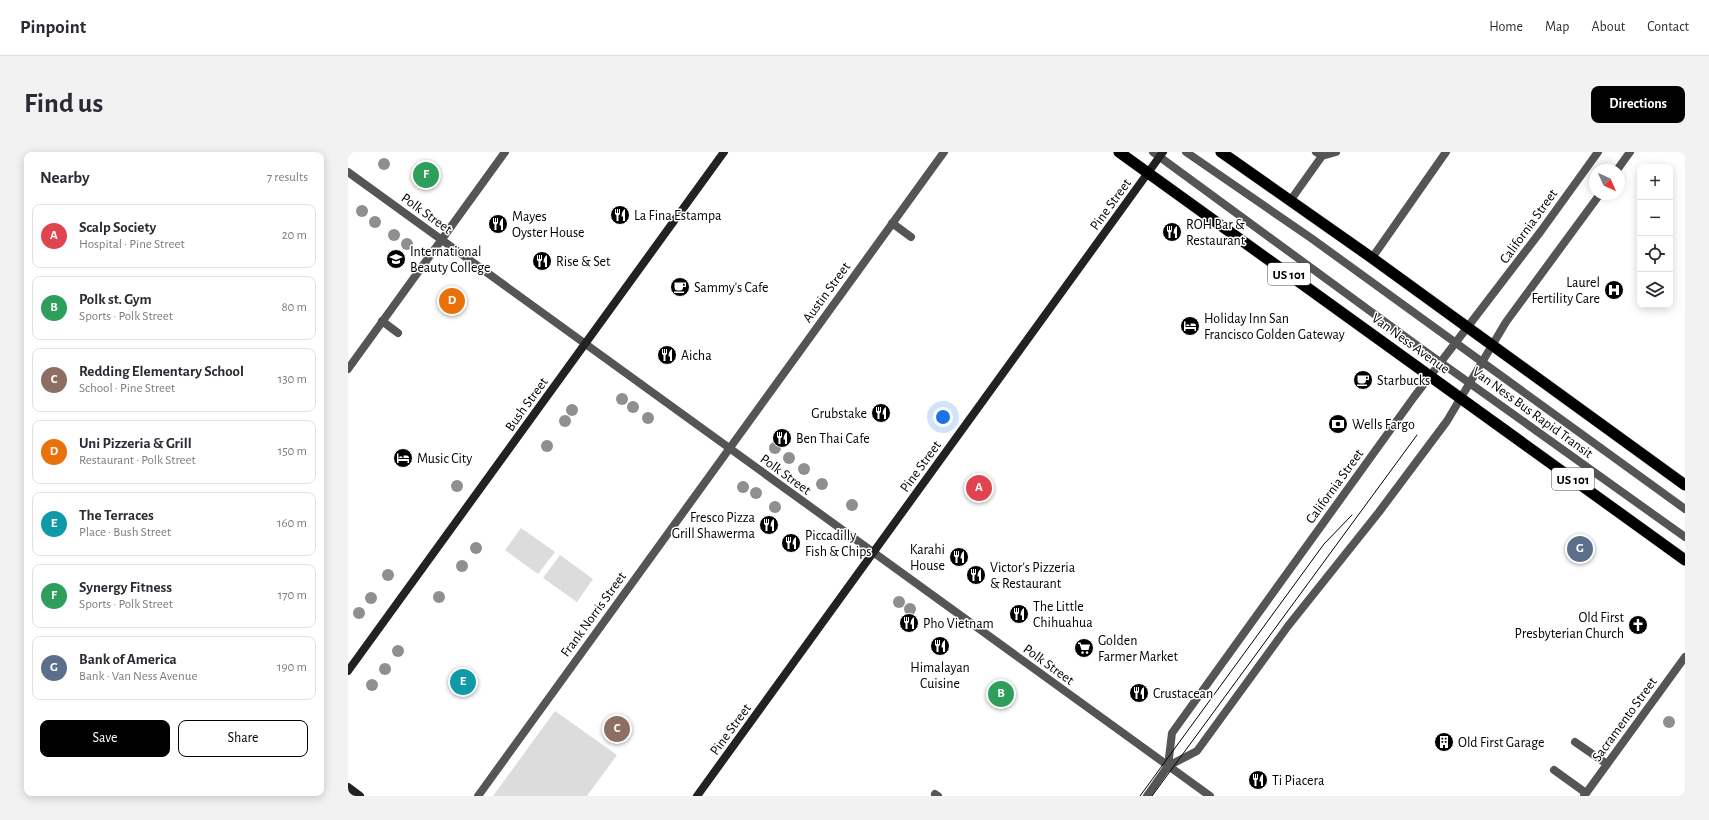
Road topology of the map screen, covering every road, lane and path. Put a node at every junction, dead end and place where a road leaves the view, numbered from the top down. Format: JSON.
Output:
{"nodes":[{"id":1,"x":505,"y":152,"type":"edge"},
{"id":2,"x":724,"y":152,"type":"edge"},
{"id":3,"x":944,"y":152,"type":"edge"},
{"id":4,"x":1119,"y":152,"type":"edge"},
{"id":5,"x":1153,"y":152,"type":"edge"},
{"id":6,"x":1186,"y":152,"type":"edge"},
{"id":7,"x":1221,"y":152,"type":"edge"},
{"id":8,"x":1336,"y":152,"type":"edge"},
{"id":9,"x":1446,"y":152,"type":"edge"},
{"id":10,"x":1598,"y":152,"type":"edge"},
{"id":11,"x":1630,"y":152,"type":"edge"},
{"id":12,"x":1319,"y":154,"type":"edge"},
{"id":13,"x":1162,"y":155,"type":"edge"},
{"id":14,"x":1621,"y":164,"type":"edge"},
{"id":15,"x":348,"y":172,"type":"edge"},
{"id":16,"x":1148,"y":173,"type":"junction"},
{"id":17,"x":1596,"y":200,"type":"edge"},
{"id":18,"x":1290,"y":201,"type":"junction"},
{"id":19,"x":892,"y":223,"type":"junction"},
{"id":20,"x":911,"y":236,"type":"dead end"},
{"id":21,"x":441,"y":240,"type":"junction"},
{"id":22,"x":1372,"y":258,"type":"junction"},
{"id":23,"x":382,"y":321,"type":"junction"},
{"id":24,"x":1468,"y":328,"type":"junction"},
{"id":25,"x":398,"y":333,"type":"dead end"},
{"id":26,"x":1456,"y":343,"type":"junction"},
{"id":27,"x":585,"y":344,"type":"junction"},
{"id":28,"x":1492,"y":346,"type":"junction"},
{"id":29,"x":1441,"y":362,"type":"junction"},
{"id":30,"x":1482,"y":362,"type":"junction"},
{"id":31,"x":348,"y":369,"type":"edge"},
{"id":32,"x":1430,"y":376,"type":"junction"},
{"id":33,"x":1470,"y":382,"type":"junction"},
{"id":34,"x":1461,"y":398,"type":"junction"},
{"id":35,"x":730,"y":448,"type":"junction"},
{"id":36,"x":1685,"y":485,"type":"edge"},
{"id":37,"x":1685,"y":509,"type":"edge"},
{"id":38,"x":1685,"y":537,"type":"edge"},
{"id":39,"x":874,"y":553,"type":"junction"},
{"id":40,"x":1685,"y":560,"type":"edge"},
{"id":41,"x":1685,"y":657,"type":"edge"},
{"id":42,"x":348,"y":672,"type":"edge"},
{"id":43,"x":1575,"y":742,"type":"dead end"},
{"id":44,"x":1607,"y":764,"type":"junction"},
{"id":45,"x":1168,"y":766,"type":"junction"},
{"id":46,"x":1554,"y":770,"type":"dead end"},
{"id":47,"x":348,"y":787,"type":"edge"},
{"id":48,"x":1585,"y":794,"type":"edge"},
{"id":49,"x":360,"y":796,"type":"edge"},
{"id":50,"x":478,"y":796,"type":"edge"},
{"id":51,"x":697,"y":796,"type":"edge"},
{"id":52,"x":1147,"y":796,"type":"edge"},
{"id":53,"x":1210,"y":796,"type":"edge"}],
"edges":[{"from":1,"to":21,"type":"street"},
{"from":2,"to":27,"type":"main road","name":"Bush Street"},
{"from":3,"to":19,"type":"street","name":"Austin Street"},
{"from":4,"to":16,"type":"highway","name":"Van Ness Avenue","number":"US 101"},
{"from":5,"to":13,"type":"street","name":"Van Ness Bus Rapid Transit"},
{"from":6,"to":26,"type":"street","name":"Van Ness Bus Rapid Transit"},
{"from":7,"to":18,"type":"highway"},
{"from":8,"to":12,"type":"street"},
{"from":9,"to":22,"type":"street"},
{"from":10,"to":24,"type":"street","name":"California Street"},
{"from":11,"to":14,"type":"street"},
{"from":12,"to":18,"type":"street"},
{"from":13,"to":16,"type":"main road","name":"Pine Street"},
{"from":13,"to":29,"type":"street","name":"Van Ness Bus Rapid Transit"},
{"from":15,"to":21,"type":"street","name":"Polk Street"},
{"from":16,"to":32,"type":"highway","name":"Van Ness Avenue","number":"US 101"},
{"from":16,"to":39,"type":"main road","name":"Pine Street"},
{"from":17,"to":28,"type":"street","name":"California Street"},
{"from":18,"to":22,"type":"highway"},
{"from":19,"to":20,"type":"street"},
{"from":19,"to":35,"type":"street","name":"Austin Street"},
{"from":21,"to":23,"type":"street"},
{"from":21,"to":27,"type":"street","name":"Polk Street"},
{"from":22,"to":24,"type":"highway"},
{"from":23,"to":25,"type":"street"},
{"from":23,"to":31,"type":"street"},
{"from":24,"to":26,"type":"street","name":"California Street"},
{"from":24,"to":28,"type":"highway"},
{"from":26,"to":29,"type":"street","name":"California Street"},
{"from":26,"to":30,"type":"street","name":"Van Ness Bus Rapid Transit"},
{"from":27,"to":35,"type":"street","name":"Polk Street"},
{"from":27,"to":42,"type":"main road","name":"Bush Street"},
{"from":28,"to":30,"type":"street","name":"California Street"},
{"from":28,"to":36,"type":"highway"},
{"from":29,"to":32,"type":"street","name":"California Street"},
{"from":29,"to":33,"type":"street","name":"Van Ness Bus Rapid Transit"},
{"from":30,"to":33,"type":"street","name":"California Street"},
{"from":30,"to":37,"type":"street","name":"Van Ness Bus Rapid Transit"},
{"from":32,"to":34,"type":"highway","name":"Van Ness Avenue","number":"US 101"},
{"from":32,"to":45,"type":"street","name":"California Street"},
{"from":33,"to":34,"type":"street","name":"California Street"},
{"from":33,"to":38,"type":"street","name":"Van Ness Bus Rapid Transit"},
{"from":34,"to":40,"type":"highway","name":"Van Ness Avenue","number":"US 101"},
{"from":34,"to":45,"type":"street","name":"California Street"},
{"from":35,"to":39,"type":"street","name":"Polk Street"},
{"from":35,"to":50,"type":"street","name":"Frank Norris Street"},
{"from":39,"to":45,"type":"street","name":"Polk Street"},
{"from":39,"to":51,"type":"main road","name":"Pine Street"},
{"from":41,"to":44,"type":"street","name":"Sacramento Street"},
{"from":43,"to":44,"type":"street"},
{"from":44,"to":48,"type":"street","name":"Sacramento Street"},
{"from":45,"to":52,"type":"street","name":"California Street"},
{"from":45,"to":53,"type":"street","name":"Polk Street"},
{"from":46,"to":48,"type":"street"},
{"from":47,"to":49,"type":"main road"}]}
